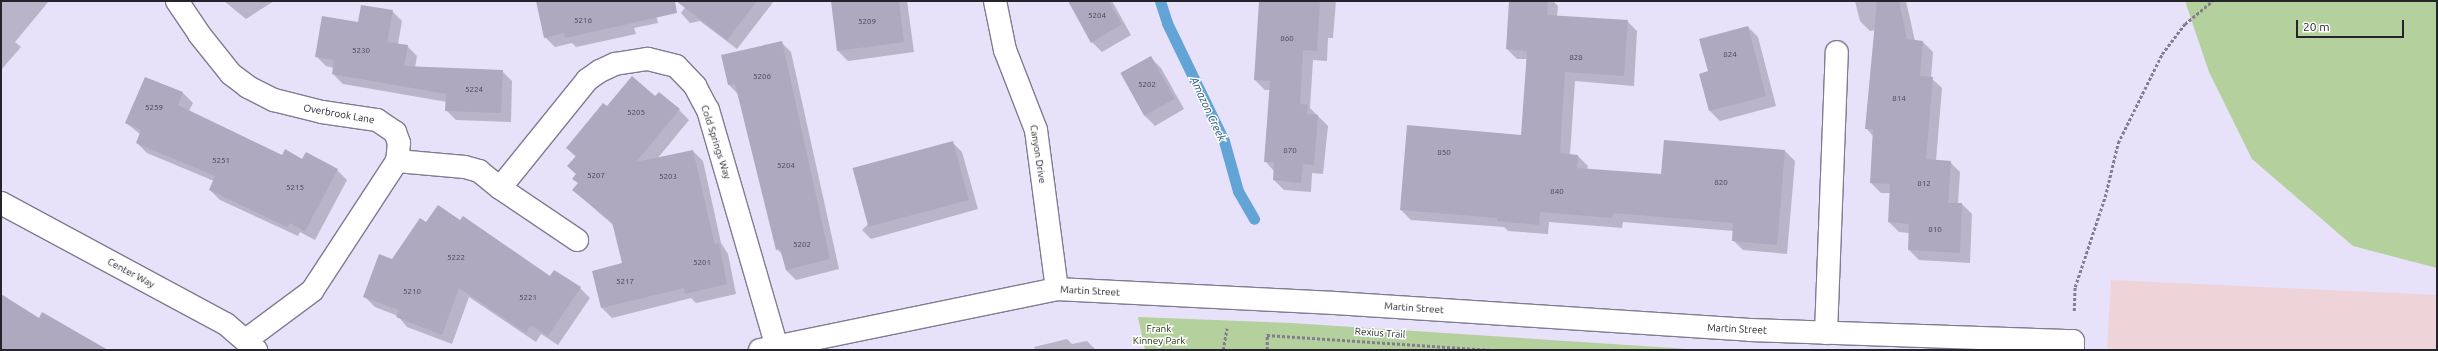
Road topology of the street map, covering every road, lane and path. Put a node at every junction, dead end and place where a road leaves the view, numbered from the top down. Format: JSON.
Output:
{"nodes":[{"id":1,"x":177,"y":1,"type":"edge"},
{"id":2,"x":995,"y":1,"type":"edge"},
{"id":3,"x":2212,"y":1,"type":"edge"},
{"id":4,"x":1837,"y":52,"type":"dead end"},
{"id":5,"x":397,"y":162,"type":"junction"},
{"id":6,"x":500,"y":188,"type":"junction"},
{"id":7,"x":1,"y":203,"type":"edge"},
{"id":8,"x":577,"y":240,"type":"dead end"},
{"id":9,"x":1056,"y":289,"type":"junction"},
{"id":10,"x":1228,"y":323,"type":"dead end"},
{"id":11,"x":1826,"y":334,"type":"junction"},
{"id":12,"x":1267,"y":335,"type":"dead end"},
{"id":13,"x":251,"y":345,"type":"edge"},
{"id":14,"x":2073,"y":346,"type":"edge"},
{"id":15,"x":768,"y":348,"type":"edge"},
{"id":16,"x":1223,"y":350,"type":"edge"},
{"id":17,"x":1492,"y":350,"type":"edge"}],
"edges":[{"from":1,"to":5,"type":"street","name":"Overbrook Lane"},
{"from":2,"to":9,"type":"street","name":"Canyon Drive"},
{"from":3,"to":14,"type":"path"},
{"from":4,"to":11,"type":"street"},
{"from":5,"to":6,"type":"street"},
{"from":5,"to":13,"type":"street","name":"Overbrook Lane"},
{"from":6,"to":8,"type":"street"},
{"from":6,"to":15,"type":"street","name":"Cold Springs Way"},
{"from":7,"to":13,"type":"street","name":"Center Way"},
{"from":9,"to":11,"type":"street","name":"Martin Street"},
{"from":9,"to":15,"type":"street","name":"Martin Street"},
{"from":10,"to":16,"type":"path"},
{"from":11,"to":14,"type":"street","name":"Martin Street"},
{"from":12,"to":17,"type":"path","name":"Rexius Trail"}]}
